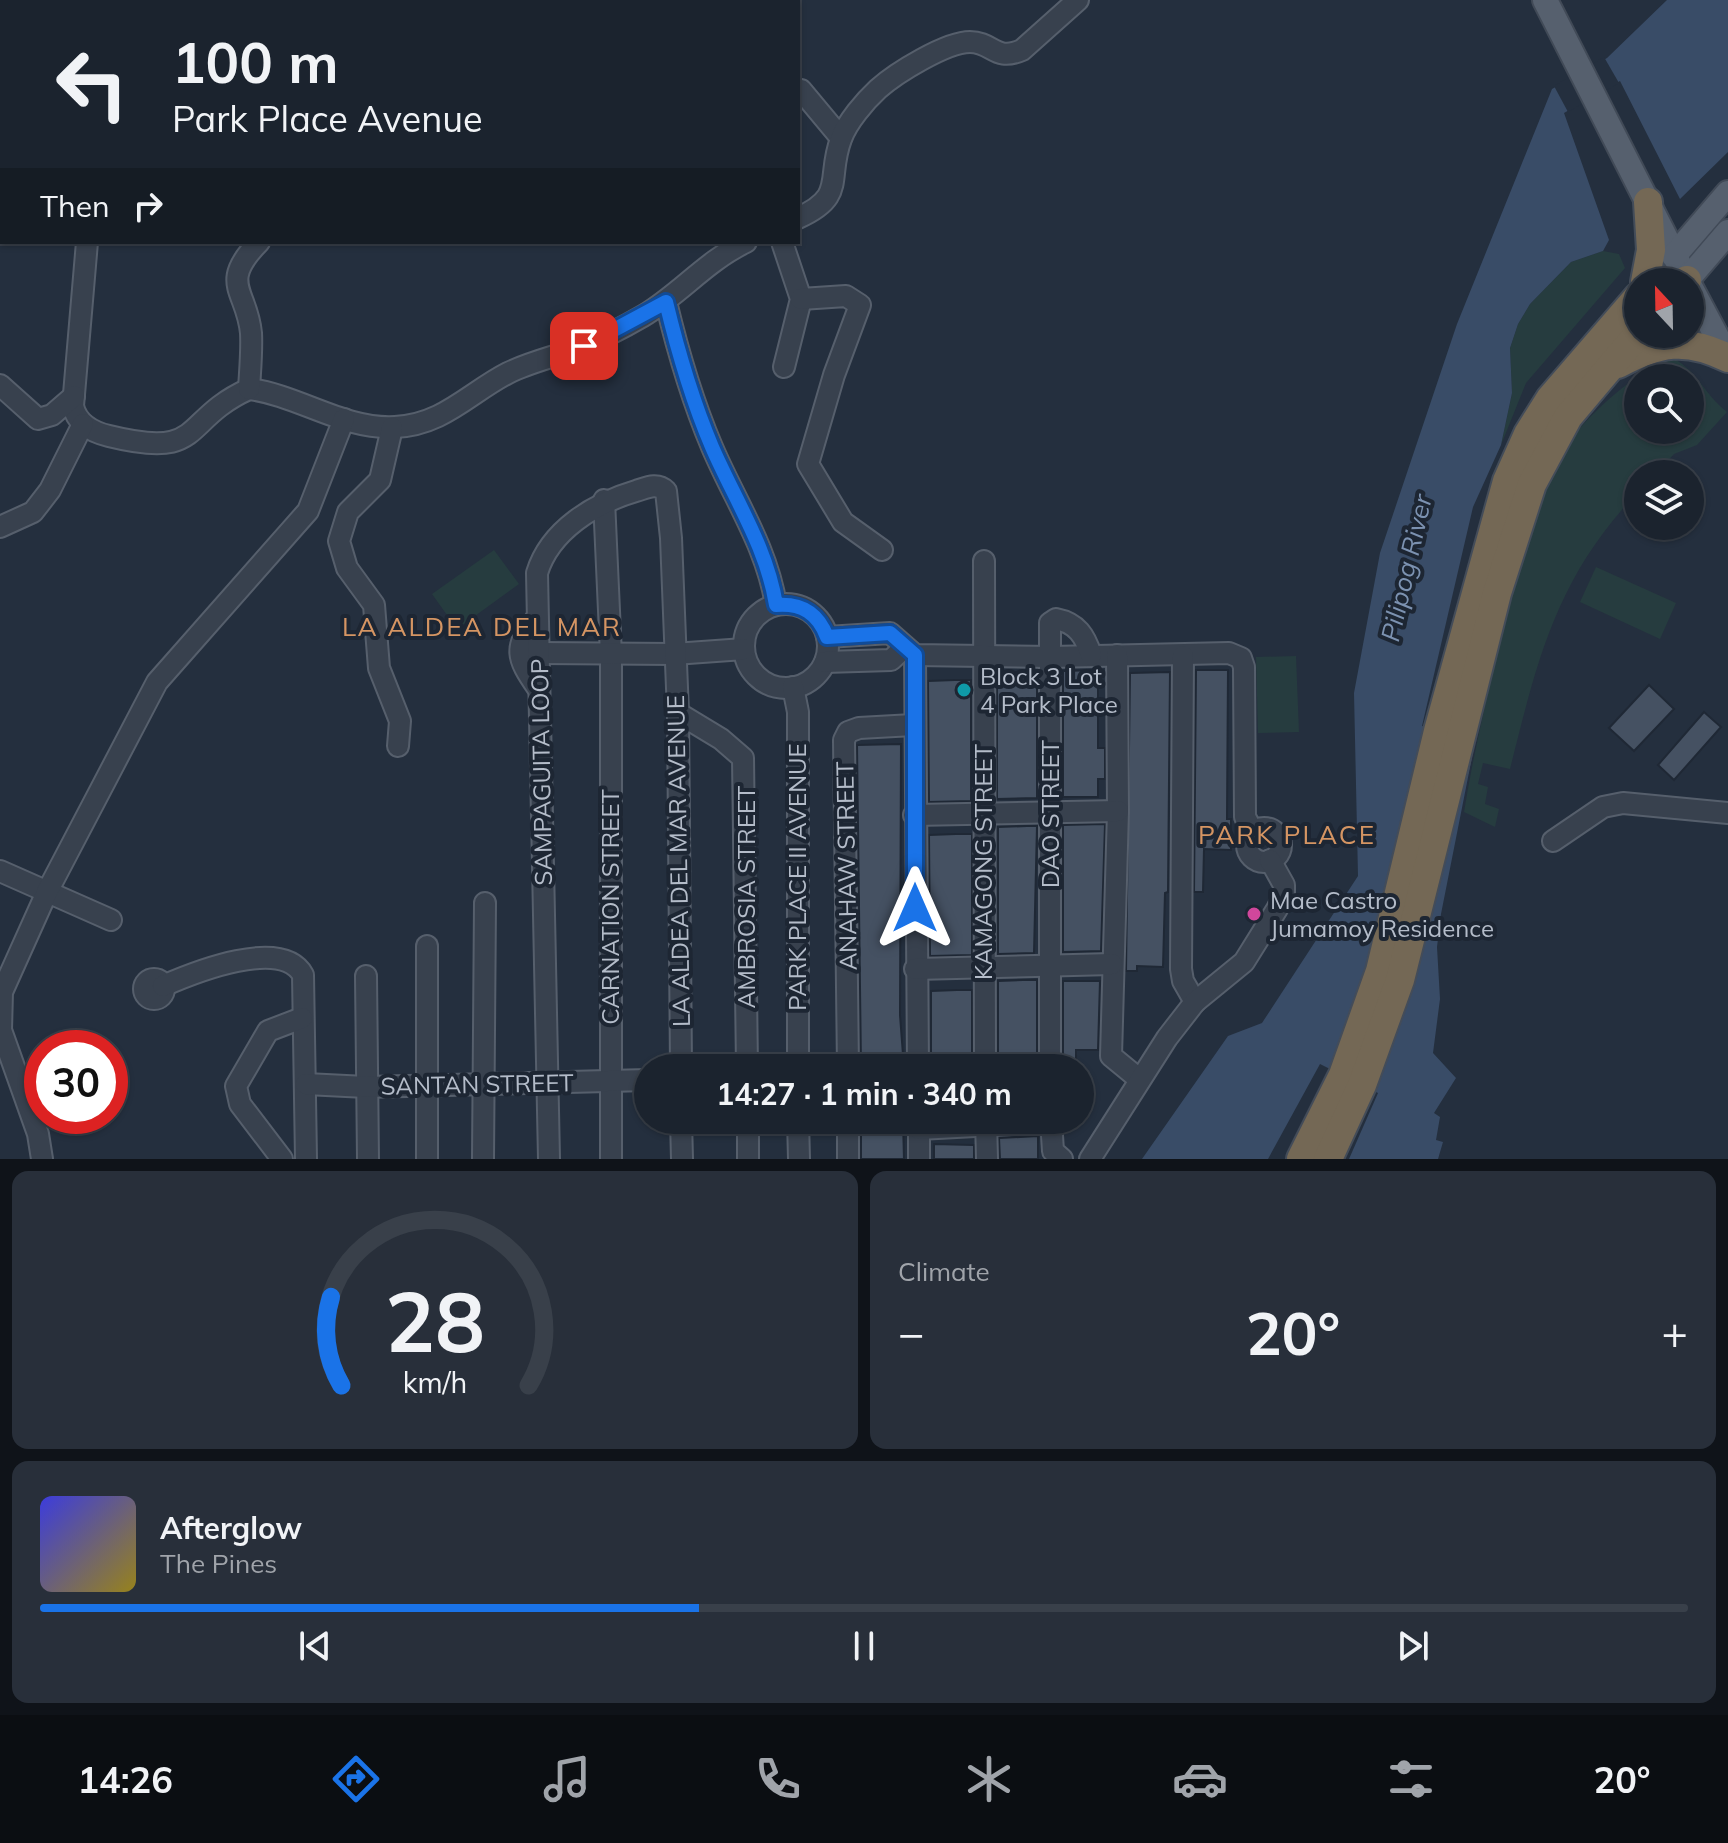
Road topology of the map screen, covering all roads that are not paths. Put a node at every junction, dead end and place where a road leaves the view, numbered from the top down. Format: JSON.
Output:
{"nodes":[{"id":1,"x":1078,"y":0,"type":"edge"},
{"id":2,"x":1545,"y":0,"type":"edge"},
{"id":3,"x":801,"y":90,"type":"dead end"},
{"id":4,"x":841,"y":138,"type":"junction"},
{"id":5,"x":1728,"y":193,"type":"edge"},
{"id":6,"x":1648,"y":202,"type":"junction"},
{"id":7,"x":800,"y":217,"type":"edge"},
{"id":8,"x":1728,"y":232,"type":"edge"},
{"id":9,"x":87,"y":244,"type":"edge"},
{"id":10,"x":257,"y":244,"type":"edge"},
{"id":11,"x":743,"y":244,"type":"edge"},
{"id":12,"x":783,"y":244,"type":"edge"},
{"id":13,"x":1649,"y":268,"type":"edge"},
{"id":14,"x":1681,"y":268,"type":"edge"},
{"id":15,"x":1690,"y":268,"type":"edge"},
{"id":16,"x":1694,"y":268,"type":"edge"},
{"id":17,"x":801,"y":299,"type":"junction"},
{"id":18,"x":666,"y":302,"type":"junction"},
{"id":19,"x":1624,"y":313,"type":"edge"},
{"id":20,"x":1704,"y":313,"type":"edge"},
{"id":21,"x":1625,"y":348,"type":"edge"},
{"id":22,"x":1728,"y":358,"type":"edge"},
{"id":23,"x":784,"y":367,"type":"dead end"},
{"id":24,"x":1604,"y":372,"type":"junction"},
{"id":25,"x":0,"y":385,"type":"edge"},
{"id":26,"x":249,"y":389,"type":"junction"},
{"id":27,"x":74,"y":396,"type":"junction"},
{"id":28,"x":344,"y":419,"type":"junction"},
{"id":29,"x":83,"y":424,"type":"junction"},
{"id":30,"x":392,"y":428,"type":"junction"},
{"id":31,"x":604,"y":500,"type":"junction"},
{"id":32,"x":0,"y":527,"type":"edge"},
{"id":33,"x":882,"y":550,"type":"dead end"},
{"id":34,"x":984,"y":561,"type":"dead end"},
{"id":35,"x":776,"y":605,"type":"junction"},
{"id":36,"x":536,"y":619,"type":"junction"},
{"id":37,"x":827,"y":637,"type":"junction"},
{"id":38,"x":744,"y":649,"type":"junction"},
{"id":39,"x":910,"y":651,"type":"junction"},
{"id":40,"x":539,"y":653,"type":"junction"},
{"id":41,"x":674,"y":654,"type":"junction"},
{"id":42,"x":611,"y":655,"type":"junction"},
{"id":43,"x":1091,"y":655,"type":"junction"},
{"id":44,"x":1117,"y":655,"type":"junction"},
{"id":45,"x":1183,"y":656,"type":"junction"},
{"id":46,"x":982,"y":657,"type":"junction"},
{"id":47,"x":1052,"y":657,"type":"junction"},
{"id":48,"x":825,"y":662,"type":"junction"},
{"id":49,"x":537,"y":687,"type":"junction"},
{"id":50,"x":793,"y":687,"type":"junction"},
{"id":51,"x":678,"y":713,"type":"junction"},
{"id":52,"x":913,"y":725,"type":"junction"},
{"id":53,"x":1448,"y":734,"type":"junction"},
{"id":54,"x":398,"y":746,"type":"dead end"},
{"id":55,"x":1118,"y":811,"type":"junction"},
{"id":56,"x":1048,"y":812,"type":"junction"},
{"id":57,"x":983,"y":813,"type":"junction"},
{"id":58,"x":1728,"y":813,"type":"edge"},
{"id":59,"x":914,"y":815,"type":"junction"},
{"id":60,"x":1553,"y":841,"type":"dead end"},
{"id":61,"x":0,"y":871,"type":"edge"},
{"id":62,"x":47,"y":892,"type":"junction"},
{"id":63,"x":485,"y":903,"type":"dead end"},
{"id":64,"x":111,"y":920,"type":"dead end"},
{"id":65,"x":427,"y":946,"type":"dead end"},
{"id":66,"x":1112,"y":964,"type":"junction"},
{"id":67,"x":1050,"y":966,"type":"junction"},
{"id":68,"x":982,"y":968,"type":"junction"},
{"id":69,"x":915,"y":969,"type":"junction"},
{"id":70,"x":366,"y":976,"type":"dead end"},
{"id":71,"x":163,"y":986,"type":"dead end"},
{"id":72,"x":1195,"y":1002,"type":"junction"},
{"id":73,"x":302,"y":1018,"type":"junction"},
{"id":74,"x":681,"y":1054,"type":"edge"},
{"id":75,"x":747,"y":1054,"type":"edge"},
{"id":76,"x":798,"y":1054,"type":"edge"},
{"id":77,"x":848,"y":1054,"type":"edge"},
{"id":78,"x":918,"y":1054,"type":"edge"},
{"id":79,"x":985,"y":1054,"type":"edge"},
{"id":80,"x":1050,"y":1054,"type":"edge"},
{"id":81,"x":1139,"y":1079,"type":"junction"},
{"id":82,"x":1352,"y":1080,"type":"junction"},
{"id":83,"x":634,"y":1081,"type":"edge"},
{"id":84,"x":610,"y":1082,"type":"junction"},
{"id":85,"x":306,"y":1084,"type":"junction"},
{"id":86,"x":547,"y":1084,"type":"junction"},
{"id":87,"x":427,"y":1085,"type":"junction"},
{"id":88,"x":484,"y":1085,"type":"junction"},
{"id":89,"x":366,"y":1087,"type":"junction"},
{"id":90,"x":681,"y":1134,"type":"edge"},
{"id":91,"x":748,"y":1134,"type":"edge"},
{"id":92,"x":798,"y":1134,"type":"edge"},
{"id":93,"x":848,"y":1134,"type":"edge"},
{"id":94,"x":919,"y":1134,"type":"edge"},
{"id":95,"x":986,"y":1134,"type":"edge"},
{"id":96,"x":1052,"y":1134,"type":"edge"},
{"id":97,"x":42,"y":1159,"type":"edge"},
{"id":98,"x":282,"y":1159,"type":"edge"},
{"id":99,"x":306,"y":1159,"type":"edge"},
{"id":100,"x":368,"y":1159,"type":"edge"},
{"id":101,"x":427,"y":1159,"type":"edge"},
{"id":102,"x":483,"y":1159,"type":"edge"},
{"id":103,"x":549,"y":1159,"type":"edge"},
{"id":104,"x":611,"y":1159,"type":"edge"},
{"id":105,"x":682,"y":1159,"type":"edge"},
{"id":106,"x":748,"y":1159,"type":"edge"},
{"id":107,"x":799,"y":1159,"type":"edge"},
{"id":108,"x":848,"y":1159,"type":"edge"},
{"id":109,"x":919,"y":1159,"type":"edge"},
{"id":110,"x":987,"y":1159,"type":"edge"},
{"id":111,"x":1062,"y":1159,"type":"edge"},
{"id":112,"x":1090,"y":1159,"type":"edge"},
{"id":113,"x":1301,"y":1159,"type":"edge"},
{"id":114,"x":1328,"y":1159,"type":"edge"}],
"edges":[{"from":1,"to":4,"type":"street"},
{"from":2,"to":6,"type":"main road"},
{"from":3,"to":4,"type":"street"},
{"from":4,"to":7,"type":"street"},
{"from":5,"to":15,"type":"main road"},
{"from":6,"to":13,"type":"highway"},
{"from":6,"to":14,"type":"main road"},
{"from":8,"to":16,"type":"main road"},
{"from":9,"to":27,"type":"street"},
{"from":10,"to":26,"type":"street"},
{"from":11,"to":18,"type":"street"},
{"from":12,"to":17,"type":"street"},
{"from":17,"to":23,"type":"street"},
{"from":17,"to":33,"type":"street"},
{"from":18,"to":30,"type":"street"},
{"from":18,"to":35,"type":"street"},
{"from":19,"to":53,"type":"highway"},
{"from":20,"to":22,"type":"main road"},
{"from":21,"to":24,"type":"highway"},
{"from":22,"to":24,"type":"highway"},
{"from":24,"to":53,"type":"highway"},
{"from":25,"to":27,"type":"street"},
{"from":26,"to":28,"type":"street"},
{"from":26,"to":29,"type":"street"},
{"from":27,"to":29,"type":"street"},
{"from":28,"to":30,"type":"street"},
{"from":28,"to":62,"type":"street"},
{"from":29,"to":32,"type":"street"},
{"from":30,"to":54,"type":"street"},
{"from":31,"to":36,"type":"street","name":"SAMPAGUITA LOOP"},
{"from":31,"to":41,"type":"street","name":"SAMPAGUITA LOOP"},
{"from":31,"to":42,"type":"street","name":"CARNATION STREET"},
{"from":34,"to":46,"type":"street","name":"KAMAGONG STREET"},
{"from":35,"to":37,"type":"street"},
{"from":35,"to":38,"type":"street"},
{"from":36,"to":40,"type":"street","name":"SAMPAGUITA LOOP"},
{"from":36,"to":49,"type":"street"},
{"from":37,"to":39,"type":"street"},
{"from":37,"to":48,"type":"street"},
{"from":38,"to":41,"type":"street"},
{"from":38,"to":50,"type":"street"},
{"from":39,"to":46,"type":"street"},
{"from":39,"to":48,"type":"street"},
{"from":39,"to":52,"type":"street"},
{"from":40,"to":42,"type":"street"},
{"from":40,"to":49,"type":"street","name":"SAMPAGUITA LOOP"},
{"from":41,"to":42,"type":"street"},
{"from":41,"to":51,"type":"street","name":"LA ALDEA DEL MAR AVENUE"},
{"from":42,"to":84,"type":"street","name":"CARNATION STREET"},
{"from":43,"to":44,"type":"street"},
{"from":43,"to":47,"type":"street"},
{"from":43,"to":47,"type":"street","name":"DAO STREET"},
{"from":44,"to":45,"type":"street"},
{"from":44,"to":55,"type":"street"},
{"from":45,"to":72,"type":"street"},
{"from":45,"to":72,"type":"street"},
{"from":46,"to":47,"type":"street"},
{"from":46,"to":57,"type":"street","name":"KAMAGONG STREET"},
{"from":47,"to":56,"type":"street","name":"DAO STREET"},
{"from":48,"to":50,"type":"street"},
{"from":49,"to":86,"type":"street","name":"SAMPAGUITA LOOP"},
{"from":50,"to":76,"type":"street","name":"PARK PLACE II AVENUE"},
{"from":51,"to":74,"type":"street","name":"LA ALDEA DEL MAR AVENUE"},
{"from":51,"to":75,"type":"street","name":"AMBROSIA STREET"},
{"from":52,"to":59,"type":"street"},
{"from":52,"to":77,"type":"street","name":"ANAHAW STREET"},
{"from":53,"to":82,"type":"highway"},
{"from":55,"to":56,"type":"street"},
{"from":55,"to":66,"type":"street"},
{"from":56,"to":57,"type":"street"},
{"from":56,"to":67,"type":"street","name":"DAO STREET"},
{"from":57,"to":59,"type":"street"},
{"from":57,"to":68,"type":"street","name":"KAMAGONG STREET"},
{"from":58,"to":60,"type":"street"},
{"from":59,"to":69,"type":"street"},
{"from":61,"to":62,"type":"street"},
{"from":62,"to":64,"type":"street"},
{"from":62,"to":97,"type":"street"},
{"from":63,"to":88,"type":"street"},
{"from":65,"to":87,"type":"street"},
{"from":66,"to":67,"type":"street"},
{"from":66,"to":81,"type":"street"},
{"from":67,"to":68,"type":"street"},
{"from":67,"to":80,"type":"street","name":"DAO STREET"},
{"from":68,"to":69,"type":"street"},
{"from":68,"to":79,"type":"street","name":"KAMAGONG STREET"},
{"from":69,"to":78,"type":"street"},
{"from":70,"to":89,"type":"street"},
{"from":71,"to":73,"type":"street"},
{"from":72,"to":81,"type":"street"},
{"from":73,"to":85,"type":"street"},
{"from":73,"to":98,"type":"street"},
{"from":81,"to":112,"type":"street"},
{"from":82,"to":113,"type":"highway"},
{"from":82,"to":114,"type":"highway"},
{"from":83,"to":84,"type":"street","name":"SANTAN STREET"},
{"from":84,"to":86,"type":"street","name":"SANTAN STREET"},
{"from":84,"to":104,"type":"street","name":"CARNATION STREET"},
{"from":85,"to":89,"type":"street","name":"SANTAN STREET"},
{"from":85,"to":99,"type":"street"},
{"from":86,"to":88,"type":"street","name":"SANTAN STREET"},
{"from":86,"to":103,"type":"street","name":"SAMPAGUITA LOOP"},
{"from":87,"to":88,"type":"street","name":"SANTAN STREET"},
{"from":87,"to":89,"type":"street","name":"SANTAN STREET"},
{"from":87,"to":101,"type":"street"},
{"from":88,"to":102,"type":"street"},
{"from":89,"to":100,"type":"street"},
{"from":90,"to":105,"type":"street"},
{"from":91,"to":106,"type":"street"},
{"from":92,"to":107,"type":"street"},
{"from":93,"to":108,"type":"street"},
{"from":94,"to":109,"type":"street"},
{"from":95,"to":110,"type":"street"},
{"from":96,"to":111,"type":"street"}]}
